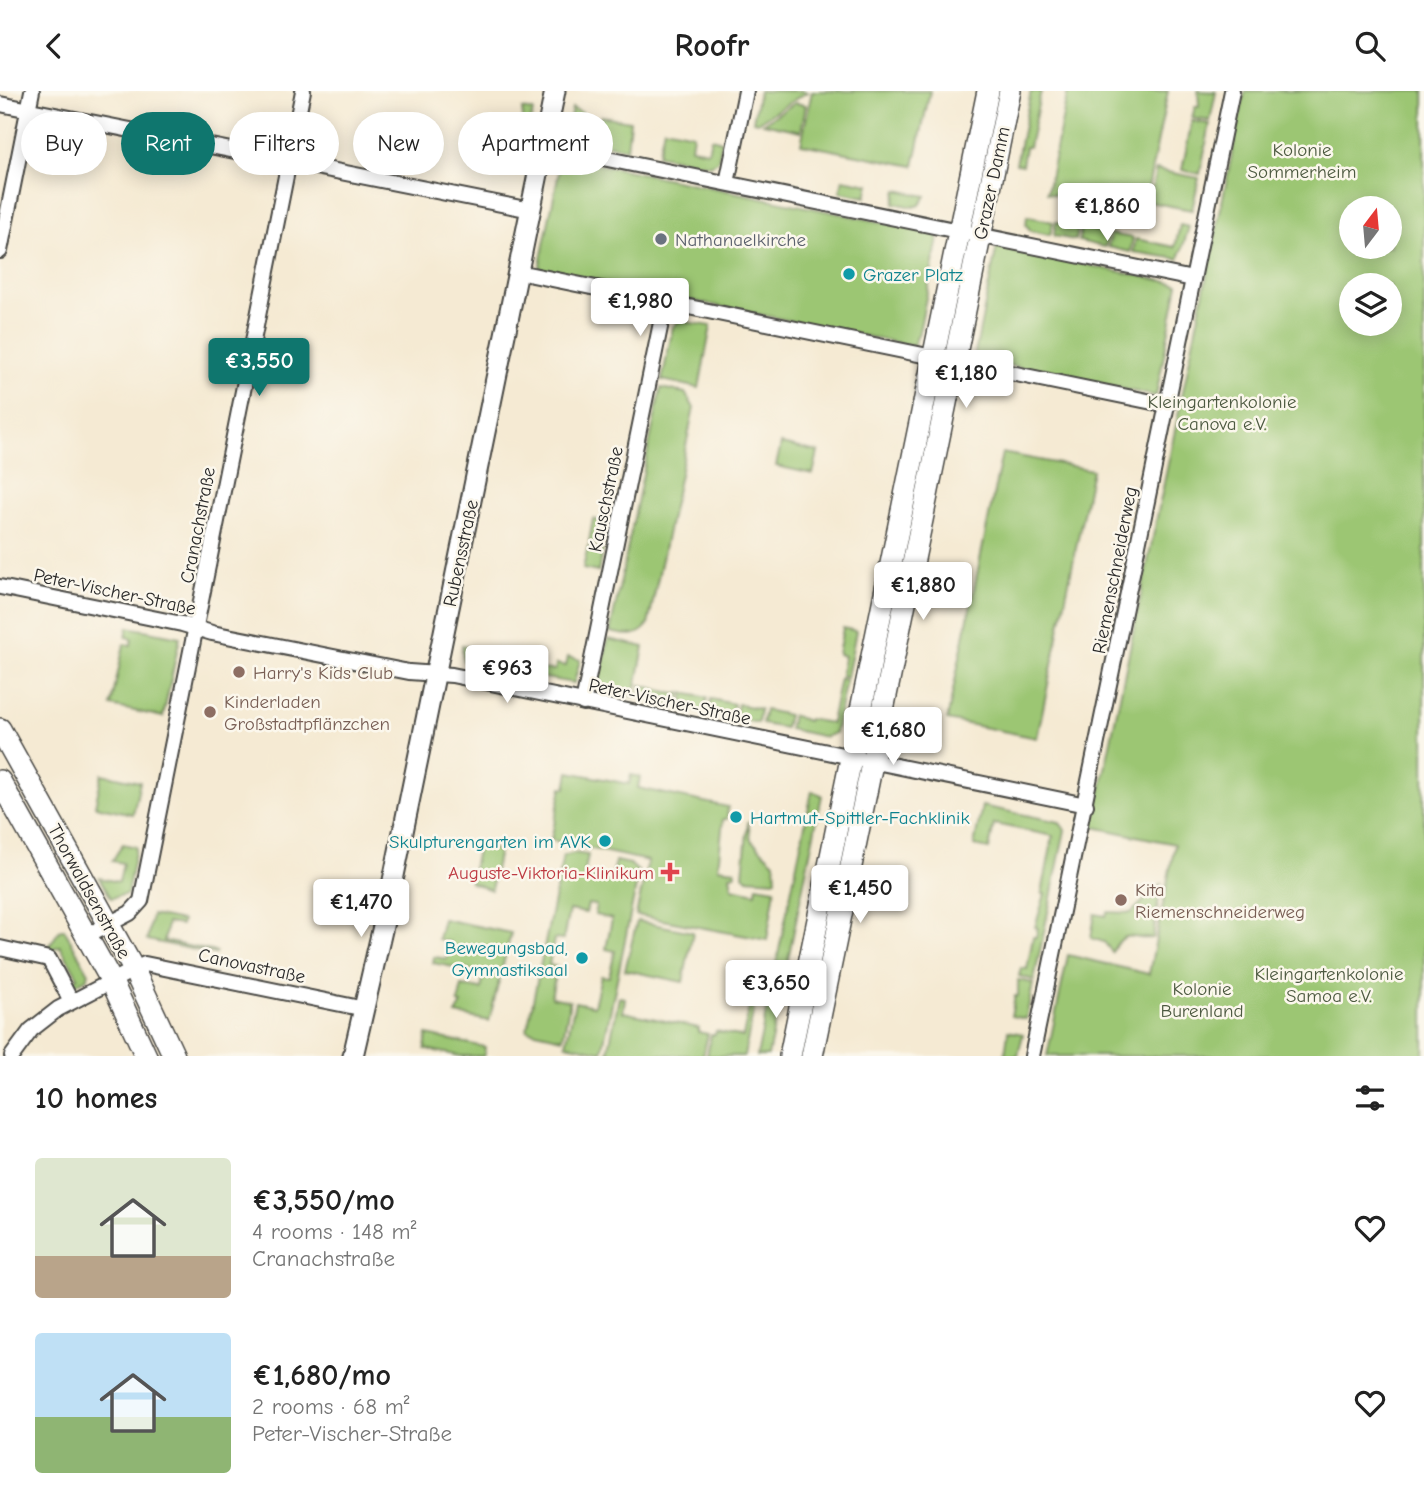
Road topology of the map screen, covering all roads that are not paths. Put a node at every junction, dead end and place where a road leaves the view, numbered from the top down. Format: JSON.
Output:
{"nodes":[{"id":1,"x":32,"y":91,"type":"edge"},
{"id":2,"x":303,"y":91,"type":"edge"},
{"id":3,"x":555,"y":91,"type":"edge"},
{"id":4,"x":746,"y":91,"type":"edge"},
{"id":5,"x":988,"y":91,"type":"edge"},
{"id":6,"x":1010,"y":91,"type":"edge"},
{"id":7,"x":1232,"y":91,"type":"edge"},
{"id":8,"x":0,"y":104,"type":"edge"},
{"id":9,"x":28,"y":112,"type":"edge"},
{"id":10,"x":299,"y":112,"type":"edge"},
{"id":11,"x":551,"y":112,"type":"edge"},
{"id":12,"x":21,"y":114,"type":"edge"},
{"id":13,"x":107,"y":130,"type":"edge"},
{"id":14,"x":21,"y":147,"type":"edge"},
{"id":15,"x":229,"y":151,"type":"edge"},
{"id":16,"x":613,"y":160,"type":"edge"},
{"id":17,"x":339,"y":171,"type":"edge"},
{"id":18,"x":286,"y":175,"type":"edge"},
{"id":19,"x":538,"y":175,"type":"edge"},
{"id":20,"x":727,"y":183,"type":"junction"},
{"id":21,"x":531,"y":210,"type":"junction"},
{"id":22,"x":970,"y":233,"type":"junction"},
{"id":23,"x":0,"y":251,"type":"edge"},
{"id":24,"x":518,"y":272,"type":"junction"},
{"id":25,"x":1193,"y":279,"type":"junction"},
{"id":26,"x":665,"y":303,"type":"junction"},
{"id":27,"x":933,"y":358,"type":"junction"},
{"id":28,"x":954,"y":362,"type":"junction"},
{"id":29,"x":1167,"y":405,"type":"junction"},
{"id":30,"x":0,"y":587,"type":"edge"},
{"id":31,"x":195,"y":628,"type":"junction"},
{"id":32,"x":435,"y":675,"type":"junction"},
{"id":33,"x":583,"y":703,"type":"junction"},
{"id":34,"x":1,"y":734,"type":"edge"},
{"id":35,"x":851,"y":758,"type":"junction"},
{"id":36,"x":873,"y":762,"type":"junction"},
{"id":37,"x":0,"y":781,"type":"edge"},
{"id":38,"x":1086,"y":805,"type":"junction"},
{"id":39,"x":108,"y":924,"type":"junction"},
{"id":40,"x":86,"y":936,"type":"junction"},
{"id":41,"x":0,"y":948,"type":"edge"},
{"id":42,"x":133,"y":968,"type":"junction"},
{"id":43,"x":111,"y":980,"type":"junction"},
{"id":44,"x":71,"y":1001,"type":"junction"},
{"id":45,"x":365,"y":1009,"type":"junction"},
{"id":46,"x":12,"y":1056,"type":"edge"},
{"id":47,"x":146,"y":1056,"type":"edge"},
{"id":48,"x":174,"y":1056,"type":"edge"},
{"id":49,"x":353,"y":1056,"type":"edge"},
{"id":50,"x":790,"y":1056,"type":"edge"},
{"id":51,"x":812,"y":1056,"type":"edge"},
{"id":52,"x":1032,"y":1056,"type":"edge"}],
"edges":[{"from":1,"to":9,"type":"street"},
{"from":2,"to":10,"type":"street","name":"Cranachstraße"},
{"from":3,"to":11,"type":"street","name":"Rubensstraße"},
{"from":4,"to":20,"type":"street"},
{"from":5,"to":22,"type":"main road","name":"Grazer Damm"},
{"from":6,"to":22,"type":"main road","name":"Grazer Damm"},
{"from":7,"to":25,"type":"street","name":"Riemenschneiderweg"},
{"from":8,"to":12,"type":"street"},
{"from":13,"to":15,"type":"street"},
{"from":14,"to":23,"type":"street"},
{"from":16,"to":20,"type":"street"},
{"from":17,"to":21,"type":"street"},
{"from":18,"to":31,"type":"street","name":"Cranachstraße"},
{"from":19,"to":21,"type":"street","name":"Rubensstraße"},
{"from":20,"to":22,"type":"street"},
{"from":21,"to":24,"type":"street","name":"Rubensstraße"},
{"from":22,"to":25,"type":"street"},
{"from":22,"to":27,"type":"main road","name":"Grazer Damm"},
{"from":22,"to":28,"type":"main road","name":"Grazer Damm"},
{"from":24,"to":26,"type":"street"},
{"from":24,"to":32,"type":"street","name":"Rubensstraße"},
{"from":25,"to":29,"type":"street","name":"Riemenschneiderweg"},
{"from":26,"to":27,"type":"street"},
{"from":26,"to":33,"type":"street","name":"Kauschstraße"},
{"from":27,"to":28,"type":"street"},
{"from":27,"to":35,"type":"main road","name":"Grazer Damm"},
{"from":28,"to":29,"type":"street"},
{"from":28,"to":36,"type":"main road","name":"Grazer Damm"},
{"from":29,"to":38,"type":"street","name":"Riemenschneiderweg"},
{"from":30,"to":31,"type":"street","name":"Peter-Vischer-Straße"},
{"from":31,"to":32,"type":"street","name":"Peter-Vischer-Straße"},
{"from":31,"to":39,"type":"street","name":"Cranachstraße"},
{"from":32,"to":33,"type":"street","name":"Peter-Vischer-Straße"},
{"from":32,"to":45,"type":"street","name":"Rubensstraße"},
{"from":33,"to":35,"type":"street","name":"Peter-Vischer-Straße"},
{"from":34,"to":39,"type":"main road","name":"Thorwaldsenstraße"},
{"from":35,"to":36,"type":"street","name":"Peter-Vischer-Straße"},
{"from":35,"to":50,"type":"main road","name":"Grazer Damm"},
{"from":36,"to":38,"type":"street","name":"Peter-Vischer-Straße"},
{"from":36,"to":51,"type":"main road","name":"Grazer Damm"},
{"from":37,"to":40,"type":"main road","name":"Thorwaldsenstraße"},
{"from":38,"to":52,"type":"street","name":"Riemenschneiderweg"},
{"from":39,"to":40,"type":"street","name":"Cranachstraße"},
{"from":39,"to":42,"type":"main road","name":"Thorwaldsenstraße"},
{"from":40,"to":43,"type":"main road","name":"Thorwaldsenstraße"},
{"from":41,"to":44,"type":"street"},
{"from":42,"to":43,"type":"street"},
{"from":42,"to":45,"type":"street","name":"Canovastraße"},
{"from":42,"to":48,"type":"main road","name":"Thorwaldsenstraße"},
{"from":43,"to":44,"type":"street"},
{"from":43,"to":47,"type":"main road","name":"Thorwaldsenstraße"},
{"from":44,"to":46,"type":"street"},
{"from":45,"to":49,"type":"street","name":"Rubensstraße"}]}
